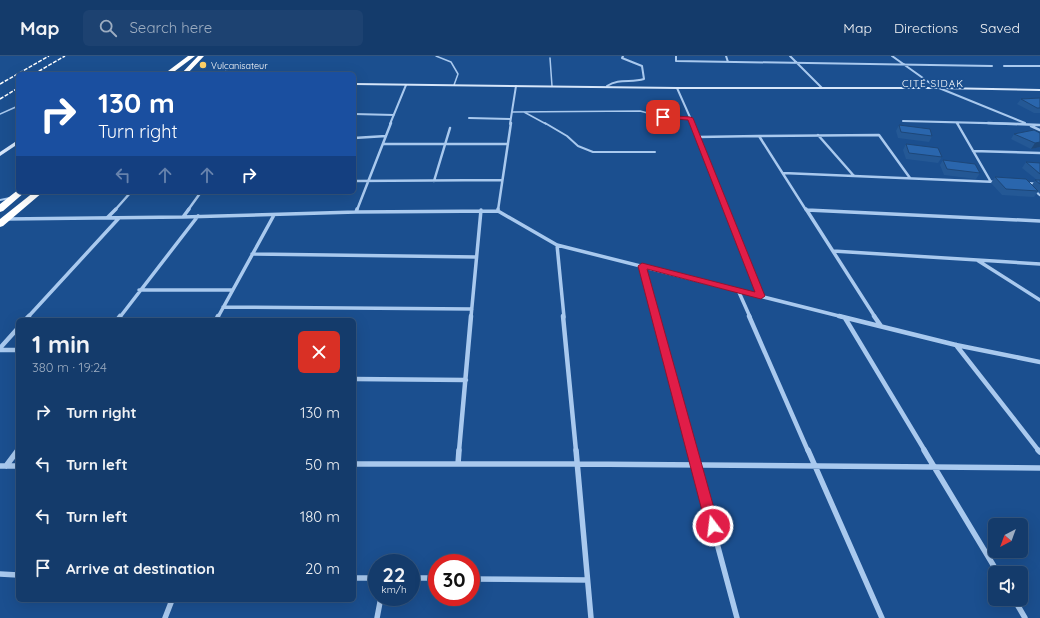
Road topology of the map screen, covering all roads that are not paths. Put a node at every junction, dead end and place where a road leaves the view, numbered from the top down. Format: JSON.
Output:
{"nodes":[{"id":1,"x":192,"y":56,"type":"edge"},
{"id":2,"x":201,"y":56,"type":"edge"},
{"id":3,"x":436,"y":56,"type":"edge"},
{"id":4,"x":623,"y":56,"type":"edge"},
{"id":5,"x":676,"y":56,"type":"edge"},
{"id":6,"x":726,"y":56,"type":"edge"},
{"id":7,"x":790,"y":56,"type":"edge"},
{"id":8,"x":892,"y":56,"type":"edge"},
{"id":9,"x":550,"y":58,"type":"dead end"},
{"id":10,"x":728,"y":62,"type":"junction"},
{"id":11,"x":798,"y":64,"type":"junction"},
{"id":12,"x":905,"y":65,"type":"junction"},
{"id":13,"x":992,"y":66,"type":"dead end"},
{"id":14,"x":1004,"y":66,"type":"dead end"},
{"id":15,"x":1040,"y":66,"type":"edge"},
{"id":16,"x":229,"y":68,"type":"dead end"},
{"id":17,"x":170,"y":72,"type":"edge"},
{"id":18,"x":186,"y":72,"type":"edge"},
{"id":19,"x":225,"y":72,"type":"edge"},
{"id":20,"x":356,"y":84,"type":"edge"},
{"id":21,"x":406,"y":85,"type":"junction"},
{"id":22,"x":454,"y":85,"type":"junction"},
{"id":23,"x":516,"y":86,"type":"junction"},
{"id":24,"x":552,"y":86,"type":"junction"},
{"id":25,"x":607,"y":86,"type":"junction"},
{"id":26,"x":677,"y":88,"type":"junction"},
{"id":27,"x":822,"y":88,"type":"junction"},
{"id":28,"x":938,"y":88,"type":"junction"},
{"id":29,"x":1040,"y":90,"type":"edge"},
{"id":30,"x":16,"y":107,"type":"edge"},
{"id":31,"x":512,"y":112,"type":"junction"},
{"id":32,"x":523,"y":112,"type":"junction"},
{"id":33,"x":0,"y":114,"type":"edge"},
{"id":34,"x":356,"y":114,"type":"edge"},
{"id":35,"x":394,"y":115,"type":"junction"},
{"id":36,"x":469,"y":118,"type":"dead end"},
{"id":37,"x":690,"y":118,"type":"junction"},
{"id":38,"x":511,"y":119,"type":"junction"},
{"id":39,"x":903,"y":122,"type":"dead end"},
{"id":40,"x":957,"y":123,"type":"junction"},
{"id":41,"x":1028,"y":125,"type":"junction"},
{"id":42,"x":1040,"y":125,"type":"edge"},
{"id":43,"x":450,"y":128,"type":"dead end"},
{"id":44,"x":1040,"y":130,"type":"edge"},
{"id":45,"x":818,"y":135,"type":"junction"},
{"id":46,"x":386,"y":136,"type":"junction"},
{"id":47,"x":759,"y":136,"type":"junction"},
{"id":48,"x":698,"y":137,"type":"junction"},
{"id":49,"x":356,"y":138,"type":"edge"},
{"id":50,"x":16,"y":143,"type":"edge"},
{"id":51,"x":383,"y":144,"type":"junction"},
{"id":52,"x":445,"y":144,"type":"junction"},
{"id":53,"x":508,"y":144,"type":"junction"},
{"id":54,"x":974,"y":151,"type":"junction"},
{"id":55,"x":655,"y":152,"type":"dead end"},
{"id":56,"x":1040,"y":153,"type":"edge"},
{"id":57,"x":0,"y":154,"type":"edge"},
{"id":58,"x":783,"y":173,"type":"junction"},
{"id":59,"x":854,"y":176,"type":"junction"},
{"id":60,"x":910,"y":178,"type":"junction"},
{"id":61,"x":502,"y":180,"type":"junction"},
{"id":62,"x":356,"y":181,"type":"edge"},
{"id":63,"x":368,"y":181,"type":"junction"},
{"id":64,"x":434,"y":181,"type":"junction"},
{"id":65,"x":991,"y":182,"type":"junction"},
{"id":66,"x":998,"y":182,"type":"edge"},
{"id":67,"x":1020,"y":183,"type":"edge"},
{"id":68,"x":1027,"y":183,"type":"junction"},
{"id":69,"x":1040,"y":184,"type":"edge"},
{"id":70,"x":18,"y":194,"type":"edge"},
{"id":71,"x":37,"y":194,"type":"edge"},
{"id":72,"x":129,"y":194,"type":"edge"},
{"id":73,"x":200,"y":194,"type":"edge"},
{"id":74,"x":1040,"y":195,"type":"edge"},
{"id":75,"x":0,"y":200,"type":"edge"},
{"id":76,"x":0,"y":209,"type":"edge"},
{"id":77,"x":481,"y":210,"type":"junction"},
{"id":78,"x":806,"y":210,"type":"junction"},
{"id":79,"x":498,"y":211,"type":"junction"},
{"id":80,"x":356,"y":212,"type":"junction"},
{"id":81,"x":274,"y":215,"type":"junction"},
{"id":82,"x":198,"y":216,"type":"junction"},
{"id":83,"x":183,"y":217,"type":"junction"},
{"id":84,"x":107,"y":218,"type":"junction"},
{"id":85,"x":119,"y":218,"type":"junction"},
{"id":86,"x":3,"y":221,"type":"edge"},
{"id":87,"x":1040,"y":221,"type":"edge"},
{"id":88,"x":557,"y":245,"type":"junction"},
{"id":89,"x":833,"y":251,"type":"junction"},
{"id":90,"x":252,"y":254,"type":"junction"},
{"id":91,"x":476,"y":257,"type":"junction"},
{"id":92,"x":977,"y":260,"type":"junction"},
{"id":93,"x":1040,"y":264,"type":"edge"},
{"id":94,"x":642,"y":266,"type":"junction"},
{"id":95,"x":139,"y":290,"type":"junction"},
{"id":96,"x":232,"y":290,"type":"junction"},
{"id":97,"x":738,"y":290,"type":"junction"},
{"id":98,"x":761,"y":296,"type":"junction"},
{"id":99,"x":1040,"y":300,"type":"edge"},
{"id":100,"x":223,"y":307,"type":"junction"},
{"id":101,"x":472,"y":309,"type":"junction"},
{"id":102,"x":27,"y":318,"type":"edge"},
{"id":103,"x":118,"y":318,"type":"edge"},
{"id":104,"x":217,"y":318,"type":"edge"},
{"id":105,"x":845,"y":318,"type":"junction"},
{"id":106,"x":881,"y":326,"type":"junction"},
{"id":107,"x":16,"y":330,"type":"edge"},
{"id":108,"x":956,"y":344,"type":"junction"},
{"id":109,"x":0,"y":349,"type":"edge"},
{"id":110,"x":16,"y":350,"type":"edge"},
{"id":111,"x":1040,"y":362,"type":"edge"},
{"id":112,"x":356,"y":379,"type":"edge"},
{"id":113,"x":466,"y":380,"type":"junction"},
{"id":114,"x":16,"y":452,"type":"edge"},
{"id":115,"x":1040,"y":452,"type":"edge"},
{"id":116,"x":356,"y":464,"type":"edge"},
{"id":117,"x":458,"y":464,"type":"junction"},
{"id":118,"x":577,"y":464,"type":"junction"},
{"id":119,"x":696,"y":465,"type":"junction"},
{"id":120,"x":3,"y":466,"type":"edge"},
{"id":121,"x":16,"y":466,"type":"edge"},
{"id":122,"x":815,"y":466,"type":"junction"},
{"id":123,"x":935,"y":467,"type":"junction"},
{"id":124,"x":1040,"y":468,"type":"edge"},
{"id":125,"x":994,"y":566,"type":"edge"},
{"id":126,"x":0,"y":574,"type":"edge"},
{"id":127,"x":16,"y":574,"type":"edge"},
{"id":128,"x":356,"y":578,"type":"edge"},
{"id":129,"x":368,"y":578,"type":"edge"},
{"id":130,"x":480,"y":579,"type":"edge"},
{"id":131,"x":587,"y":580,"type":"junction"},
{"id":132,"x":171,"y":602,"type":"edge"},
{"id":133,"x":379,"y":606,"type":"edge"},
{"id":134,"x":1018,"y":606,"type":"edge"},
{"id":135,"x":165,"y":618,"type":"edge"},
{"id":136,"x":377,"y":618,"type":"edge"},
{"id":137,"x":591,"y":618,"type":"edge"},
{"id":138,"x":737,"y":618,"type":"edge"},
{"id":139,"x":882,"y":618,"type":"edge"},
{"id":140,"x":1026,"y":618,"type":"edge"}],
"edges":[{"from":1,"to":17,"type":"highway"},
{"from":2,"to":18,"type":"highway"},
{"from":3,"to":22,"type":"lane"},
{"from":4,"to":25,"type":"street"},
{"from":5,"to":10,"type":"street"},
{"from":6,"to":10,"type":"street"},
{"from":7,"to":11,"type":"street"},
{"from":8,"to":12,"type":"street"},
{"from":9,"to":24,"type":"lane"},
{"from":10,"to":11,"type":"street"},
{"from":11,"to":12,"type":"street"},
{"from":11,"to":27,"type":"street"},
{"from":12,"to":13,"type":"street"},
{"from":12,"to":28,"type":"street"},
{"from":14,"to":15,"type":"street"},
{"from":16,"to":19,"type":"lane"},
{"from":20,"to":21,"type":"street"},
{"from":21,"to":22,"type":"street"},
{"from":21,"to":35,"type":"street"},
{"from":22,"to":23,"type":"street"},
{"from":23,"to":24,"type":"street"},
{"from":23,"to":31,"type":"street"},
{"from":24,"to":25,"type":"street"},
{"from":25,"to":26,"type":"street"},
{"from":26,"to":27,"type":"street"},
{"from":26,"to":37,"type":"street"},
{"from":27,"to":28,"type":"street"},
{"from":28,"to":29,"type":"street"},
{"from":28,"to":41,"type":"street"},
{"from":30,"to":33,"type":"lane"},
{"from":31,"to":32,"type":"lane"},
{"from":31,"to":38,"type":"street"},
{"from":32,"to":37,"type":"lane"},
{"from":32,"to":55,"type":"lane"},
{"from":34,"to":35,"type":"street"},
{"from":35,"to":46,"type":"street"},
{"from":36,"to":38,"type":"street"},
{"from":37,"to":48,"type":"street"},
{"from":38,"to":53,"type":"street"},
{"from":39,"to":40,"type":"street"},
{"from":40,"to":41,"type":"street"},
{"from":40,"to":54,"type":"street"},
{"from":41,"to":42,"type":"street"},
{"from":41,"to":44,"type":"street"},
{"from":43,"to":52,"type":"street"},
{"from":45,"to":47,"type":"street"},
{"from":45,"to":59,"type":"street"},
{"from":45,"to":60,"type":"street"},
{"from":46,"to":49,"type":"street"},
{"from":46,"to":51,"type":"street"},
{"from":47,"to":48,"type":"street"},
{"from":47,"to":58,"type":"street"},
{"from":48,"to":98,"type":"street"},
{"from":50,"to":57,"type":"street"},
{"from":51,"to":52,"type":"street"},
{"from":51,"to":63,"type":"street"},
{"from":52,"to":53,"type":"street"},
{"from":52,"to":64,"type":"street"},
{"from":53,"to":61,"type":"street"},
{"from":54,"to":56,"type":"street"},
{"from":54,"to":65,"type":"street"},
{"from":58,"to":59,"type":"street"},
{"from":58,"to":78,"type":"street"},
{"from":59,"to":60,"type":"street"},
{"from":60,"to":65,"type":"street"},
{"from":61,"to":64,"type":"street"},
{"from":61,"to":79,"type":"street"},
{"from":62,"to":63,"type":"street"},
{"from":63,"to":64,"type":"street"},
{"from":63,"to":80,"type":"street"},
{"from":65,"to":66,"type":"street"},
{"from":67,"to":68,"type":"street"},
{"from":68,"to":69,"type":"street"},
{"from":68,"to":74,"type":"street"},
{"from":70,"to":75,"type":"lane"},
{"from":70,"to":76,"type":"highway"},
{"from":71,"to":86,"type":"highway"},
{"from":72,"to":84,"type":"street"},
{"from":73,"to":83,"type":"street"},
{"from":77,"to":79,"type":"street"},
{"from":77,"to":80,"type":"street"},
{"from":77,"to":91,"type":"street"},
{"from":78,"to":87,"type":"street"},
{"from":78,"to":89,"type":"street"},
{"from":79,"to":88,"type":"street"},
{"from":80,"to":81,"type":"street"},
{"from":81,"to":82,"type":"street"},
{"from":81,"to":90,"type":"street"},
{"from":82,"to":83,"type":"street"},
{"from":82,"to":95,"type":"street"},
{"from":83,"to":85,"type":"street"},
{"from":84,"to":85,"type":"street"},
{"from":84,"to":86,"type":"street"},
{"from":85,"to":102,"type":"street"},
{"from":88,"to":94,"type":"street"},
{"from":88,"to":118,"type":"street"},
{"from":89,"to":92,"type":"street"},
{"from":89,"to":106,"type":"street"},
{"from":90,"to":91,"type":"street"},
{"from":90,"to":96,"type":"street"},
{"from":91,"to":101,"type":"street"},
{"from":92,"to":93,"type":"street"},
{"from":92,"to":99,"type":"street"},
{"from":94,"to":97,"type":"street"},
{"from":94,"to":119,"type":"street"},
{"from":95,"to":96,"type":"street"},
{"from":95,"to":103,"type":"street"},
{"from":96,"to":100,"type":"street"},
{"from":97,"to":98,"type":"street"},
{"from":97,"to":122,"type":"street"},
{"from":98,"to":105,"type":"street"},
{"from":100,"to":101,"type":"street"},
{"from":100,"to":104,"type":"street"},
{"from":101,"to":113,"type":"street"},
{"from":105,"to":106,"type":"street"},
{"from":105,"to":123,"type":"street"},
{"from":106,"to":108,"type":"street"},
{"from":107,"to":109,"type":"street"},
{"from":108,"to":111,"type":"street"},
{"from":108,"to":115,"type":"street"},
{"from":109,"to":110,"type":"street"},
{"from":112,"to":113,"type":"street"},
{"from":113,"to":117,"type":"street"},
{"from":114,"to":120,"type":"street"},
{"from":116,"to":117,"type":"street"},
{"from":117,"to":118,"type":"street"},
{"from":118,"to":119,"type":"street"},
{"from":118,"to":131,"type":"street"},
{"from":119,"to":122,"type":"street"},
{"from":119,"to":138,"type":"street"},
{"from":120,"to":121,"type":"street"},
{"from":122,"to":123,"type":"street"},
{"from":122,"to":139,"type":"street"},
{"from":123,"to":124,"type":"street"},
{"from":123,"to":125,"type":"street"},
{"from":126,"to":127,"type":"street"},
{"from":128,"to":129,"type":"street"},
{"from":130,"to":131,"type":"street"},
{"from":131,"to":137,"type":"street"},
{"from":132,"to":135,"type":"street"},
{"from":133,"to":136,"type":"street"},
{"from":134,"to":140,"type":"street"}]}
